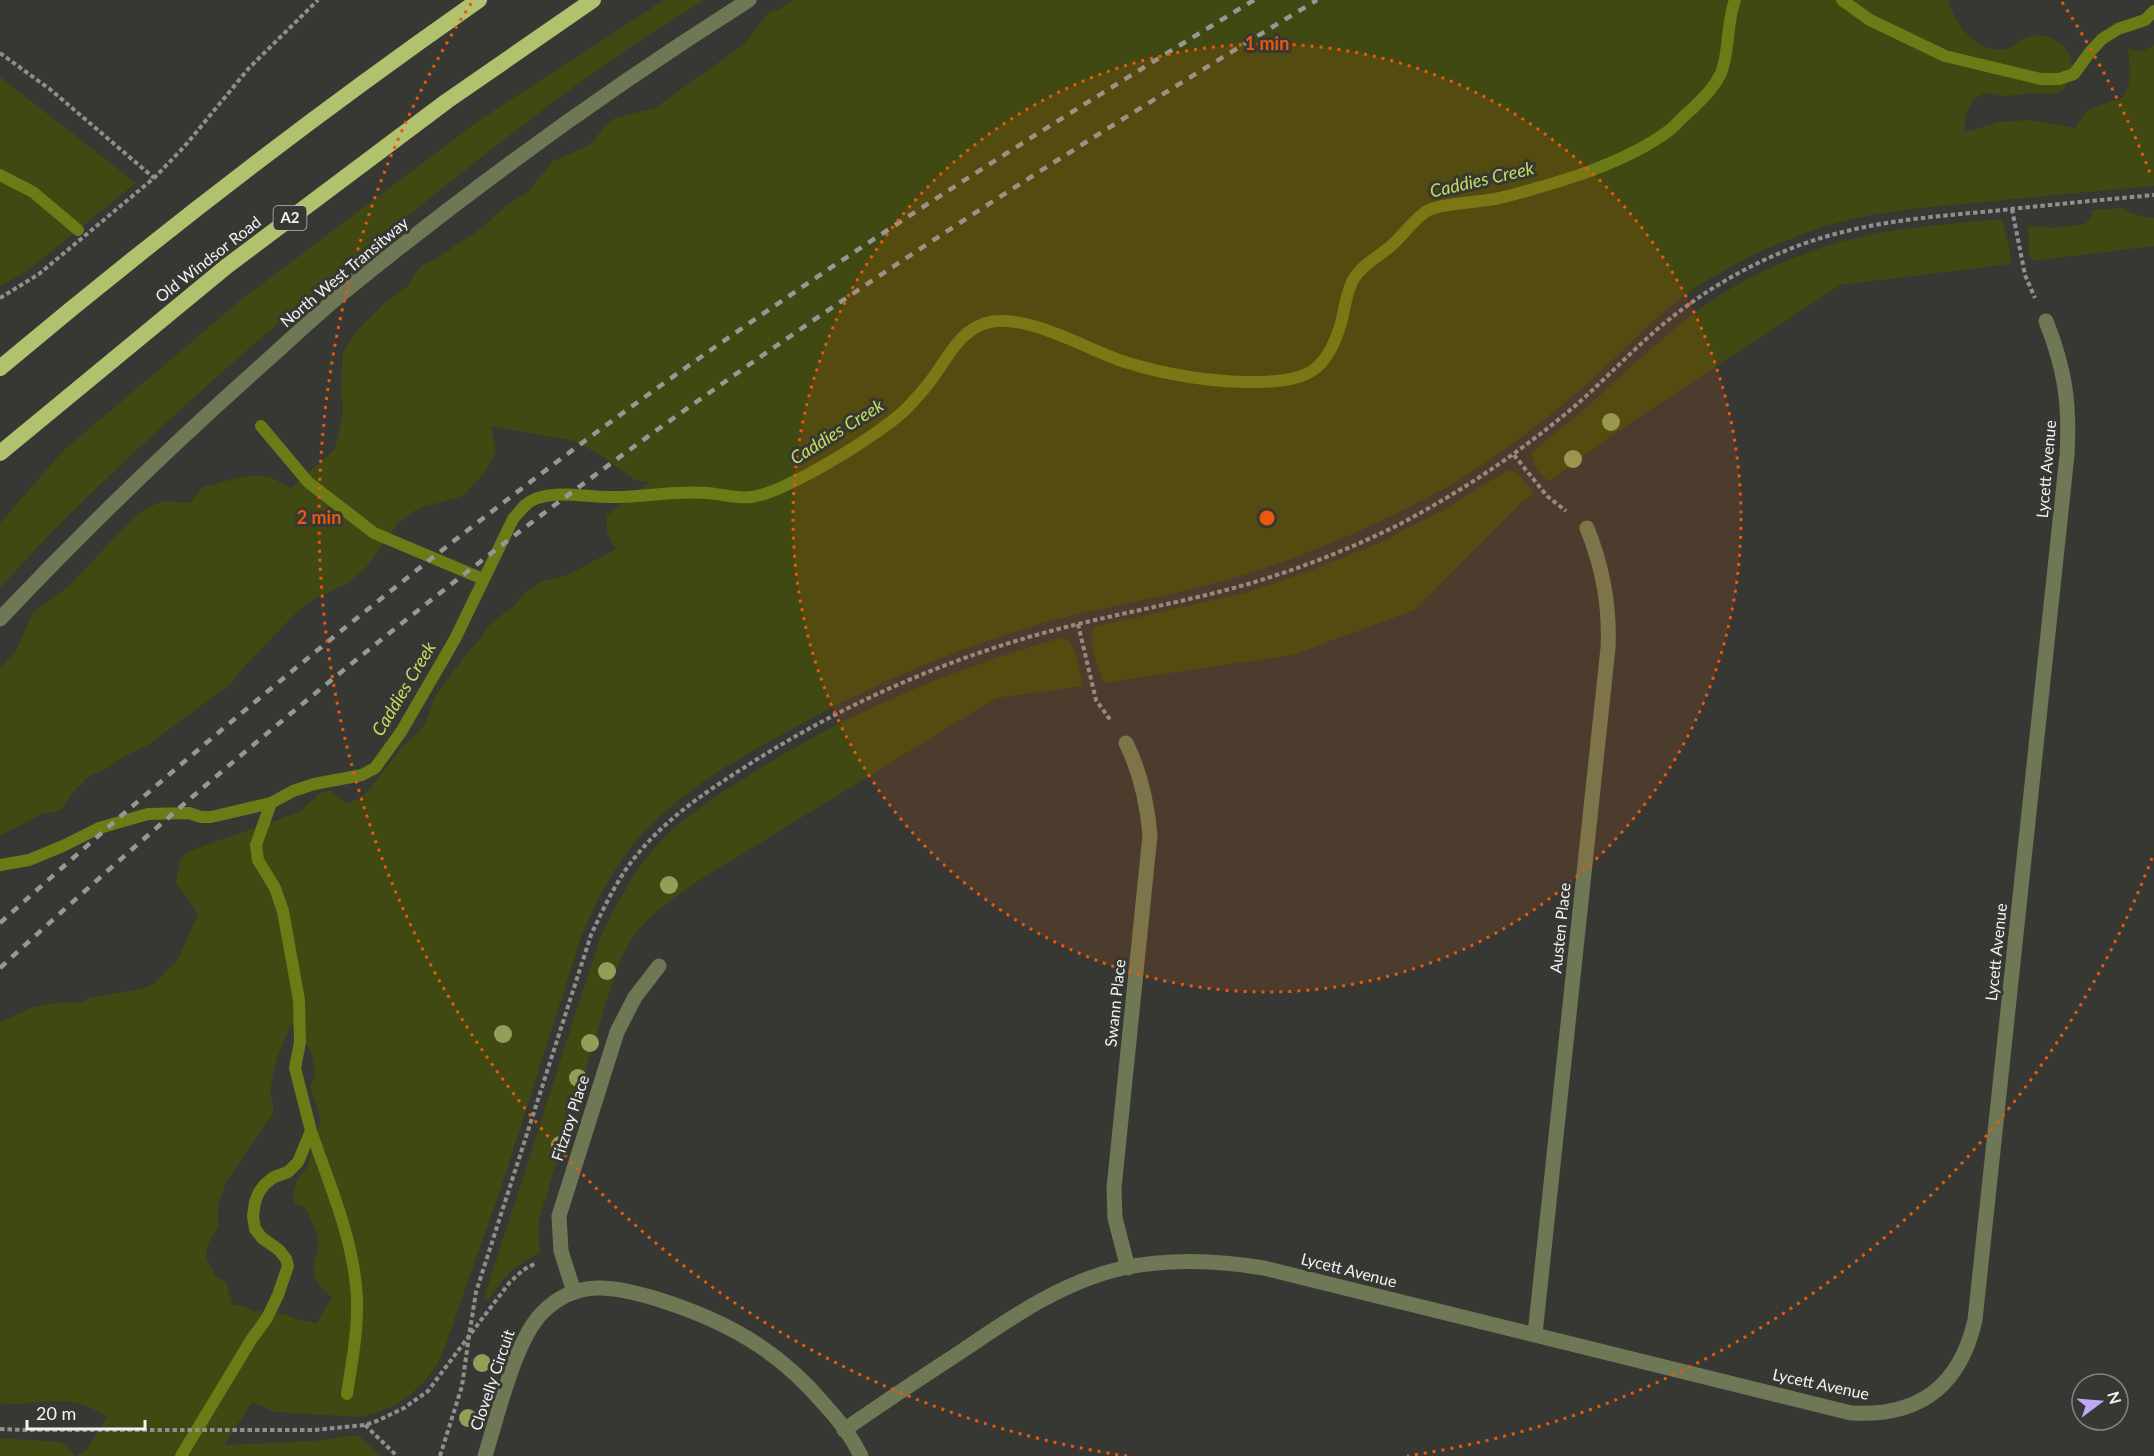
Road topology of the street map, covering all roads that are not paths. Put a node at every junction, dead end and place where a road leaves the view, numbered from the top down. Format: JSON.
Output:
{"nodes":[{"id":1,"x":479,"y":0,"type":"edge"},
{"id":2,"x":593,"y":0,"type":"edge"},
{"id":3,"x":749,"y":0,"type":"edge"},
{"id":4,"x":2046,"y":321,"type":"road end"},
{"id":5,"x":0,"y":368,"type":"edge"},
{"id":6,"x":0,"y":453,"type":"edge"},
{"id":7,"x":1587,"y":528,"type":"road end"},
{"id":8,"x":0,"y":619,"type":"edge"},
{"id":9,"x":1126,"y":743,"type":"road end"},
{"id":10,"x":659,"y":966,"type":"dead end"},
{"id":11,"x":1128,"y":1268,"type":"junction"},
{"id":12,"x":574,"y":1292,"type":"junction"},
{"id":13,"x":1535,"y":1334,"type":"junction"},
{"id":14,"x":844,"y":1430,"type":"junction"},
{"id":15,"x":485,"y":1456,"type":"edge"},
{"id":16,"x":861,"y":1456,"type":"edge"}],
"edges":[{"from":1,"to":5,"type":"highway"},
{"from":2,"to":6,"type":"highway","name":"Old Windsor Road","number":"A2"},
{"from":3,"to":8,"type":"street","name":"North West Transitway"},
{"from":4,"to":13,"type":"street","name":"Lycett Avenue"},
{"from":7,"to":13,"type":"street","name":"Austen Place"},
{"from":9,"to":11,"type":"street","name":"Swann Place"},
{"from":10,"to":12,"type":"street","name":"Fitzroy Place"},
{"from":11,"to":13,"type":"street","name":"Lycett Avenue"},
{"from":11,"to":14,"type":"street","name":"Lycett Avenue"},
{"from":12,"to":14,"type":"street","name":"Clovelly Circuit"},
{"from":12,"to":15,"type":"street","name":"Clovelly Circuit"},
{"from":14,"to":16,"type":"street","name":"Clovelly Circuit"}]}
